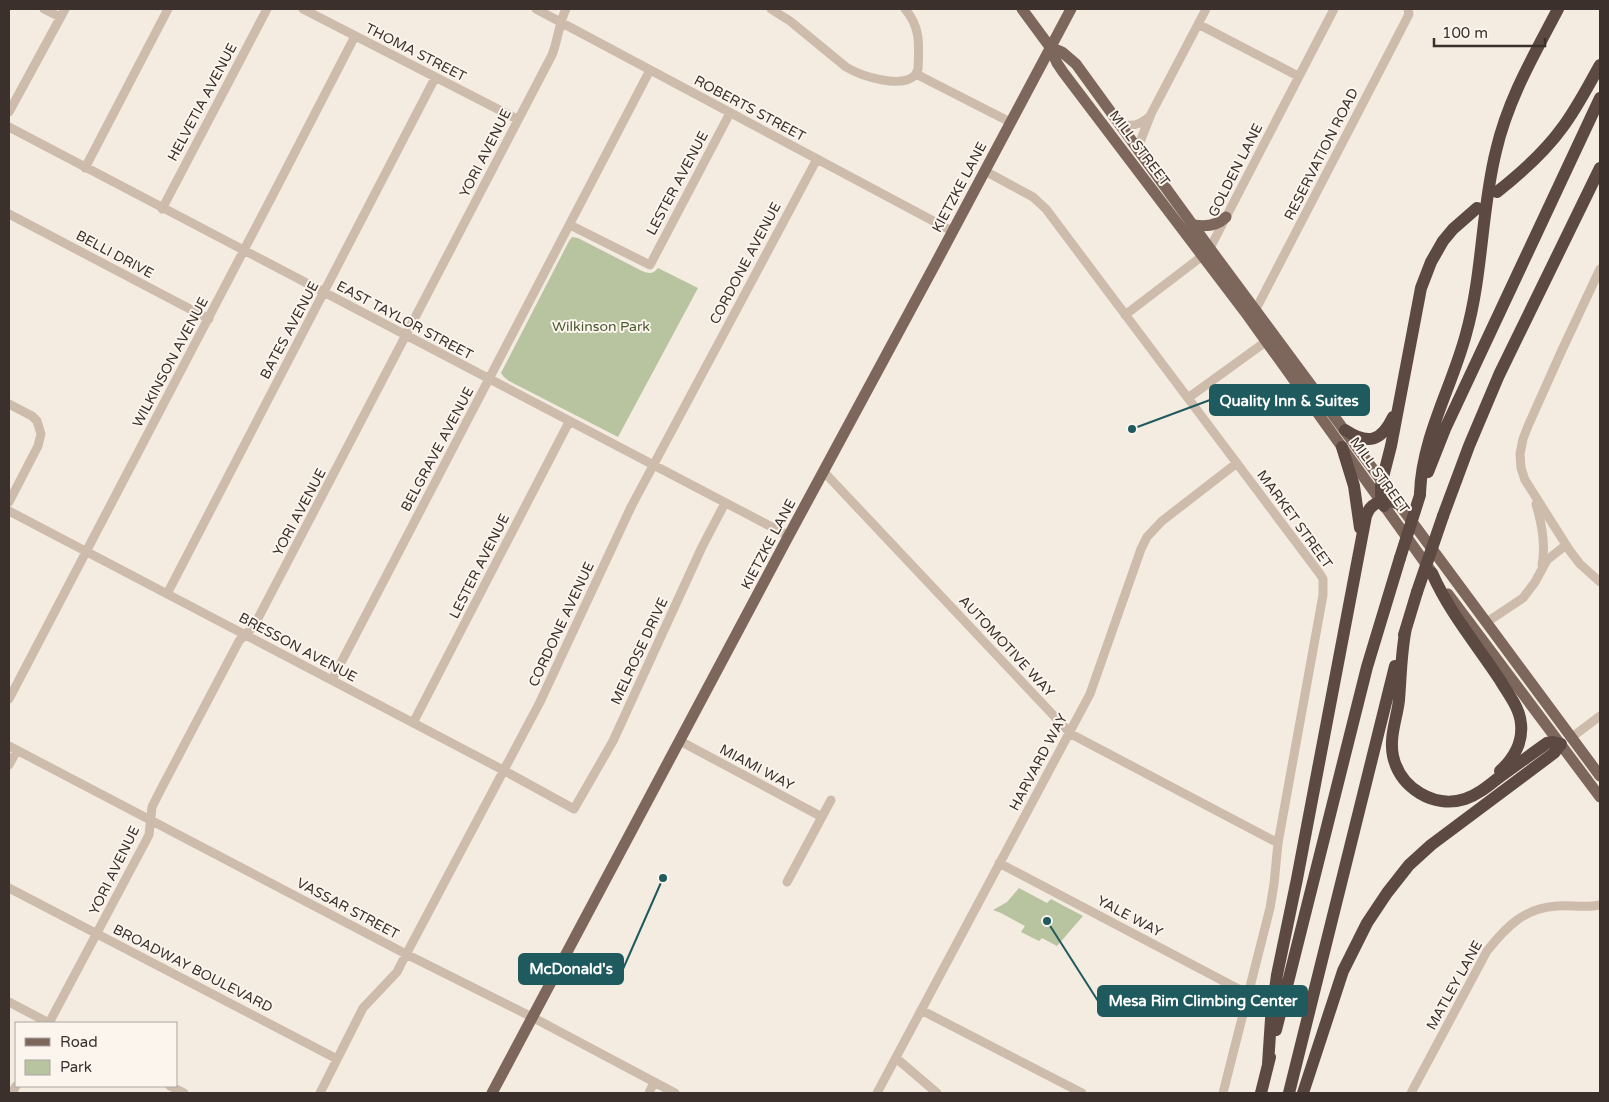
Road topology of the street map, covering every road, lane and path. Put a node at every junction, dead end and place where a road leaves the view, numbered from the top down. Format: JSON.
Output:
{"nodes":[{"id":1,"x":44,"y":9,"type":"edge"},
{"id":2,"x":168,"y":9,"type":"edge"},
{"id":3,"x":267,"y":9,"type":"edge"},
{"id":4,"x":303,"y":9,"type":"edge"},
{"id":5,"x":536,"y":9,"type":"edge"},
{"id":6,"x":566,"y":9,"type":"edge"},
{"id":7,"x":771,"y":9,"type":"edge"},
{"id":8,"x":905,"y":9,"type":"edge"},
{"id":9,"x":1022,"y":9,"type":"edge"},
{"id":10,"x":1071,"y":9,"type":"edge"},
{"id":11,"x":1206,"y":9,"type":"edge"},
{"id":12,"x":1334,"y":9,"type":"edge"},
{"id":13,"x":1408,"y":9,"type":"edge"},
{"id":14,"x":1558,"y":9,"type":"edge"},
{"id":15,"x":62,"y":13,"type":"edge"},
{"id":16,"x":561,"y":22,"type":"junction"},
{"id":17,"x":1198,"y":24,"type":"junction"},
{"id":18,"x":355,"y":36,"type":"junction"},
{"id":19,"x":1050,"y":47,"type":"junction"},
{"id":20,"x":1600,"y":65,"type":"edge"},
{"id":21,"x":650,"y":70,"type":"junction"},
{"id":22,"x":916,"y":74,"type":"junction"},
{"id":23,"x":1298,"y":76,"type":"junction"},
{"id":24,"x":436,"y":78,"type":"junction"},
{"id":25,"x":1600,"y":98,"type":"edge"},
{"id":26,"x":9,"y":112,"type":"edge"},
{"id":27,"x":730,"y":113,"type":"junction"},
{"id":28,"x":1151,"y":114,"type":"junction"},
{"id":29,"x":517,"y":119,"type":"junction"},
{"id":30,"x":1010,"y":122,"type":"junction"},
{"id":31,"x":1120,"y":124,"type":"junction"},
{"id":32,"x":9,"y":127,"type":"edge"},
{"id":33,"x":1139,"y":150,"type":"junction"},
{"id":34,"x":816,"y":159,"type":"junction"},
{"id":35,"x":85,"y":168,"type":"junction"},
{"id":36,"x":1600,"y":168,"type":"edge"},
{"id":37,"x":986,"y":171,"type":"junction"},
{"id":38,"x":1497,"y":192,"type":"dead end"},
{"id":39,"x":1477,"y":208,"type":"dead end"},
{"id":40,"x":162,"y":209,"type":"junction"},
{"id":41,"x":9,"y":214,"type":"edge"},
{"id":42,"x":1226,"y":217,"type":"junction"},
{"id":43,"x":570,"y":224,"type":"junction"},
{"id":44,"x":1194,"y":225,"type":"junction"},
{"id":45,"x":952,"y":231,"type":"junction"},
{"id":46,"x":243,"y":251,"type":"junction"},
{"id":47,"x":1206,"y":252,"type":"junction"},
{"id":48,"x":1600,"y":269,"type":"edge"},
{"id":49,"x":324,"y":293,"type":"junction"},
{"id":50,"x":1256,"y":309,"type":"junction"},
{"id":51,"x":1126,"y":315,"type":"junction"},
{"id":52,"x":209,"y":319,"type":"junction"},
{"id":53,"x":407,"y":336,"type":"junction"},
{"id":54,"x":1271,"y":338,"type":"junction"},
{"id":55,"x":489,"y":380,"type":"junction"},
{"id":56,"x":1188,"y":398,"type":"junction"},
{"id":57,"x":9,"y":404,"type":"edge"},
{"id":58,"x":1398,"y":408,"type":"junction"},
{"id":59,"x":569,"y":422,"type":"junction"},
{"id":60,"x":1345,"y":430,"type":"junction"},
{"id":61,"x":1342,"y":447,"type":"junction"},
{"id":62,"x":1237,"y":463,"type":"junction"},
{"id":63,"x":653,"y":465,"type":"junction"},
{"id":64,"x":824,"y":472,"type":"junction"},
{"id":65,"x":1382,"y":480,"type":"junction"},
{"id":66,"x":1528,"y":485,"type":"junction"},
{"id":67,"x":1420,"y":494,"type":"junction"},
{"id":68,"x":9,"y":502,"type":"edge"},
{"id":69,"x":1383,"y":502,"type":"junction"},
{"id":70,"x":725,"y":503,"type":"junction"},
{"id":71,"x":1401,"y":505,"type":"junction"},
{"id":72,"x":9,"y":511,"type":"edge"},
{"id":73,"x":789,"y":536,"type":"junction"},
{"id":74,"x":1566,"y":546,"type":"junction"},
{"id":75,"x":86,"y":551,"type":"junction"},
{"id":76,"x":1359,"y":555,"type":"junction"},
{"id":77,"x":1432,"y":574,"type":"junction"},
{"id":78,"x":1538,"y":577,"type":"junction"},
{"id":79,"x":1600,"y":582,"type":"edge"},
{"id":80,"x":167,"y":594,"type":"junction"},
{"id":81,"x":1487,"y":622,"type":"junction"},
{"id":82,"x":1406,"y":628,"type":"junction"},
{"id":83,"x":245,"y":635,"type":"junction"},
{"id":84,"x":332,"y":680,"type":"junction"},
{"id":85,"x":9,"y":700,"type":"edge"},
{"id":86,"x":1600,"y":716,"type":"edge"},
{"id":87,"x":413,"y":723,"type":"junction"},
{"id":88,"x":1070,"y":732,"type":"junction"},
{"id":89,"x":1572,"y":737,"type":"junction"},
{"id":90,"x":680,"y":741,"type":"junction"},
{"id":91,"x":1561,"y":744,"type":"junction"},
{"id":92,"x":13,"y":748,"type":"edge"},
{"id":93,"x":9,"y":766,"type":"edge"},
{"id":94,"x":503,"y":770,"type":"junction"},
{"id":95,"x":1600,"y":776,"type":"edge"},
{"id":96,"x":1479,"y":793,"type":"junction"},
{"id":97,"x":1600,"y":797,"type":"edge"},
{"id":98,"x":831,"y":800,"type":"dead end"},
{"id":99,"x":574,"y":809,"type":"joint"},
{"id":100,"x":822,"y":816,"type":"junction"},
{"id":101,"x":151,"y":820,"type":"junction"},
{"id":102,"x":1278,"y":843,"type":"junction"},
{"id":103,"x":999,"y":862,"type":"junction"},
{"id":104,"x":787,"y":882,"type":"dead end"},
{"id":105,"x":9,"y":888,"type":"edge"},
{"id":106,"x":1600,"y":905,"type":"edge"},
{"id":107,"x":97,"y":934,"type":"junction"},
{"id":108,"x":406,"y":954,"type":"junction"},
{"id":109,"x":1248,"y":994,"type":"junction"},
{"id":110,"x":9,"y":1002,"type":"edge"},
{"id":111,"x":921,"y":1010,"type":"junction"},
{"id":112,"x":532,"y":1017,"type":"junction"},
{"id":113,"x":47,"y":1022,"type":"edge"},
{"id":114,"x":50,"y":1022,"type":"edge"},
{"id":115,"x":896,"y":1058,"type":"junction"},
{"id":116,"x":337,"y":1059,"type":"junction"},
{"id":117,"x":1268,"y":1064,"type":"junction"},
{"id":118,"x":654,"y":1082,"type":"junction"},
{"id":119,"x":172,"y":1087,"type":"edge"},
{"id":120,"x":184,"y":1093,"type":"edge"},
{"id":121,"x":320,"y":1093,"type":"edge"},
{"id":122,"x":492,"y":1093,"type":"edge"},
{"id":123,"x":649,"y":1093,"type":"edge"},
{"id":124,"x":675,"y":1093,"type":"edge"},
{"id":125,"x":877,"y":1093,"type":"edge"},
{"id":126,"x":937,"y":1093,"type":"edge"},
{"id":127,"x":1082,"y":1093,"type":"edge"},
{"id":128,"x":1223,"y":1093,"type":"edge"},
{"id":129,"x":1260,"y":1093,"type":"edge"},
{"id":130,"x":1289,"y":1093,"type":"edge"},
{"id":131,"x":1303,"y":1093,"type":"edge"},
{"id":132,"x":1411,"y":1093,"type":"edge"}],
"edges":[{"from":1,"to":15,"type":"street"},
{"from":2,"to":35,"type":"street"},
{"from":3,"to":40,"type":"street","name":"HELVETIA AVENUE"},
{"from":4,"to":18,"type":"street","name":"THOMA STREET"},
{"from":5,"to":16,"type":"street","name":"ROBERTS STREET"},
{"from":6,"to":16,"type":"street","name":"YORI AVENUE"},
{"from":7,"to":22,"type":"street"},
{"from":8,"to":22,"type":"street"},
{"from":9,"to":19,"type":"main road","name":"MILL STREET"},
{"from":10,"to":19,"type":"main road","name":"KIETZKE LANE"},
{"from":11,"to":17,"type":"street"},
{"from":12,"to":23,"type":"street","name":"GOLDEN LANE"},
{"from":13,"to":50,"type":"street","name":"RESERVATION ROAD"},
{"from":14,"to":67,"type":"highway"},
{"from":15,"to":26,"type":"street"},
{"from":16,"to":21,"type":"street","name":"ROBERTS STREET"},
{"from":16,"to":29,"type":"street","name":"YORI AVENUE"},
{"from":17,"to":23,"type":"street"},
{"from":17,"to":28,"type":"street"},
{"from":18,"to":24,"type":"street","name":"THOMA STREET"},
{"from":18,"to":46,"type":"street","name":"WILKINSON AVENUE"},
{"from":19,"to":30,"type":"main road","name":"KIETZKE LANE"},
{"from":19,"to":31,"type":"main road","name":"MILL STREET"},
{"from":19,"to":47,"type":"main road","name":"MILL STREET"},
{"from":20,"to":38,"type":"highway"},
{"from":21,"to":27,"type":"street","name":"ROBERTS STREET"},
{"from":21,"to":43,"type":"street","name":"BELGRAVE AVENUE"},
{"from":22,"to":30,"type":"street"},
{"from":23,"to":42,"type":"street","name":"GOLDEN LANE"},
{"from":24,"to":29,"type":"street","name":"THOMA STREET"},
{"from":24,"to":49,"type":"street","name":"BATES AVENUE"},
{"from":25,"to":67,"type":"highway"},
{"from":27,"to":34,"type":"street","name":"ROBERTS STREET"},
{"from":27,"to":43,"type":"street","name":"LESTER AVENUE"},
{"from":28,"to":31,"type":"street"},
{"from":28,"to":33,"type":"street"},
{"from":29,"to":53,"type":"street","name":"YORI AVENUE"},
{"from":30,"to":37,"type":"main road","name":"KIETZKE LANE"},
{"from":31,"to":33,"type":"main road","name":"MILL STREET"},
{"from":32,"to":35,"type":"street","name":"EAST TAYLOR STREET"},
{"from":33,"to":44,"type":"main road","name":"MILL STREET"},
{"from":34,"to":45,"type":"street","name":"ROBERTS STREET"},
{"from":34,"to":63,"type":"street","name":"CORDONE AVENUE"},
{"from":35,"to":40,"type":"street","name":"EAST TAYLOR STREET"},
{"from":36,"to":82,"type":"highway","bridge":true},
{"from":37,"to":45,"type":"main road","name":"KIETZKE LANE"},
{"from":37,"to":51,"type":"street","name":"MARKET STREET"},
{"from":39,"to":58,"type":"highway"},
{"from":40,"to":46,"type":"street","name":"EAST TAYLOR STREET"},
{"from":41,"to":52,"type":"street","name":"BELLI DRIVE"},
{"from":42,"to":44,"type":"main road"},
{"from":42,"to":47,"type":"street","name":"GOLDEN LANE"},
{"from":43,"to":55,"type":"street","name":"BELGRAVE AVENUE"},
{"from":44,"to":47,"type":"main road","name":"MILL STREET"},
{"from":45,"to":64,"type":"main road","name":"KIETZKE LANE"},
{"from":46,"to":49,"type":"street","name":"EAST TAYLOR STREET"},
{"from":46,"to":52,"type":"street","name":"WILKINSON AVENUE"},
{"from":47,"to":50,"type":"main road","name":"MILL STREET"},
{"from":47,"to":51,"type":"street","name":"GOLDEN LANE"},
{"from":47,"to":54,"type":"main road","name":"MILL STREET"},
{"from":48,"to":66,"type":"street"},
{"from":49,"to":53,"type":"street","name":"EAST TAYLOR STREET"},
{"from":49,"to":80,"type":"street","name":"BATES AVENUE"},
{"from":50,"to":54,"type":"main road","name":"MILL STREET"},
{"from":51,"to":56,"type":"street","name":"MARKET STREET"},
{"from":52,"to":75,"type":"street","name":"WILKINSON AVENUE"},
{"from":53,"to":55,"type":"street","name":"EAST TAYLOR STREET"},
{"from":53,"to":83,"type":"street","name":"YORI AVENUE"},
{"from":54,"to":56,"type":"street"},
{"from":54,"to":60,"type":"main road","name":"MILL STREET"},
{"from":54,"to":61,"type":"main road","name":"MILL STREET"},
{"from":55,"to":59,"type":"street","name":"EAST TAYLOR STREET"},
{"from":55,"to":84,"type":"street","name":"BELGRAVE AVENUE"},
{"from":56,"to":62,"type":"street","name":"MARKET STREET"},
{"from":57,"to":68,"type":"street"},
{"from":58,"to":60,"type":"highway"},
{"from":58,"to":65,"type":"highway"},
{"from":59,"to":63,"type":"street","name":"EAST TAYLOR STREET"},
{"from":59,"to":87,"type":"street","name":"LESTER AVENUE"},
{"from":60,"to":65,"type":"main road","name":"MILL STREET"},
{"from":61,"to":69,"type":"main road","name":"MILL STREET"},
{"from":61,"to":76,"type":"highway"},
{"from":62,"to":88,"type":"street","name":"HARVARD WAY"},
{"from":62,"to":102,"type":"street","name":"MARKET STREET"},
{"from":63,"to":70,"type":"street","name":"EAST TAYLOR STREET"},
{"from":63,"to":94,"type":"street","name":"CORDONE AVENUE"},
{"from":64,"to":73,"type":"main road","name":"KIETZKE LANE"},
{"from":64,"to":88,"type":"street","name":"AUTOMOTIVE WAY"},
{"from":65,"to":69,"type":"highway"},
{"from":65,"to":71,"type":"main road","name":"MILL STREET"},
{"from":66,"to":74,"type":"street"},
{"from":66,"to":78,"type":"street"},
{"from":67,"to":117,"type":"highway","bridge":true},
{"from":69,"to":71,"type":"highway"},
{"from":69,"to":76,"type":"highway"},
{"from":69,"to":77,"type":"main road","name":"MILL STREET"},
{"from":70,"to":73,"type":"street","name":"EAST TAYLOR STREET"},
{"from":70,"to":99,"type":"street","name":"MELROSE DRIVE"},
{"from":71,"to":81,"type":"main road","name":"MILL STREET"},
{"from":72,"to":75,"type":"street","name":"BRESSON AVENUE"},
{"from":73,"to":90,"type":"main road","name":"KIETZKE LANE"},
{"from":74,"to":78,"type":"street"},
{"from":74,"to":79,"type":"street"},
{"from":75,"to":80,"type":"street","name":"BRESSON AVENUE"},
{"from":75,"to":85,"type":"street","name":"WILKINSON AVENUE"},
{"from":76,"to":117,"type":"highway"},
{"from":77,"to":91,"type":"main road","name":"MILL STREET"},
{"from":77,"to":96,"type":"highway"},
{"from":78,"to":81,"type":"street"},
{"from":80,"to":83,"type":"street","name":"BRESSON AVENUE"},
{"from":81,"to":89,"type":"main road","name":"MILL STREET"},
{"from":82,"to":96,"type":"highway"},
{"from":82,"to":130,"type":"highway"},
{"from":83,"to":84,"type":"street","name":"BRESSON AVENUE"},
{"from":83,"to":101,"type":"street","name":"YORI AVENUE"},
{"from":84,"to":87,"type":"street","name":"BRESSON AVENUE"},
{"from":86,"to":89,"type":"street"},
{"from":87,"to":94,"type":"street","name":"BRESSON AVENUE"},
{"from":88,"to":102,"type":"street","name":"AUTOMOTIVE WAY"},
{"from":88,"to":103,"type":"street","name":"HARVARD WAY"},
{"from":89,"to":91,"type":"main road"},
{"from":89,"to":95,"type":"main road","name":"MILL STREET"},
{"from":90,"to":100,"type":"street","name":"MIAMI WAY"},
{"from":90,"to":112,"type":"main road","name":"KIETZKE LANE"},
{"from":91,"to":96,"type":"highway"},
{"from":91,"to":97,"type":"main road","name":"MILL STREET"},
{"from":91,"to":131,"type":"highway"},
{"from":92,"to":93,"type":"street"},
{"from":92,"to":101,"type":"street","name":"VASSAR STREET"},
{"from":94,"to":99,"type":"street","name":"BRESSON AVENUE"},
{"from":94,"to":108,"type":"street","name":"CORDONE AVENUE"},
{"from":98,"to":100,"type":"street"},
{"from":100,"to":104,"type":"street"},
{"from":101,"to":107,"type":"street","name":"YORI AVENUE"},
{"from":101,"to":108,"type":"street","name":"VASSAR STREET"},
{"from":102,"to":109,"type":"street","name":"MARKET STREET"},
{"from":103,"to":109,"type":"street","name":"YALE WAY"},
{"from":103,"to":111,"type":"street","name":"HARVARD WAY"},
{"from":105,"to":107,"type":"street","name":"BROADWAY BOULEVARD"},
{"from":106,"to":132,"type":"street","name":"MATLEY LANE"},
{"from":107,"to":114,"type":"street","name":"YORI AVENUE"},
{"from":107,"to":116,"type":"street","name":"BROADWAY BOULEVARD"},
{"from":108,"to":112,"type":"street","name":"VASSAR STREET"},
{"from":108,"to":116,"type":"street","name":"CORDONE AVENUE"},
{"from":109,"to":128,"type":"street","name":"MARKET STREET"},
{"from":110,"to":113,"type":"street"},
{"from":111,"to":115,"type":"street","name":"HARVARD WAY"},
{"from":111,"to":127,"type":"street"},
{"from":112,"to":118,"type":"street","name":"VASSAR STREET"},
{"from":112,"to":122,"type":"main road","name":"KIETZKE LANE"},
{"from":115,"to":125,"type":"street","name":"HARVARD WAY"},
{"from":115,"to":126,"type":"street"},
{"from":116,"to":121,"type":"street","name":"CORDONE AVENUE"},
{"from":117,"to":129,"type":"highway"},
{"from":118,"to":123,"type":"street"},
{"from":118,"to":124,"type":"street","name":"VASSAR STREET"},
{"from":119,"to":120,"type":"street"}]}
